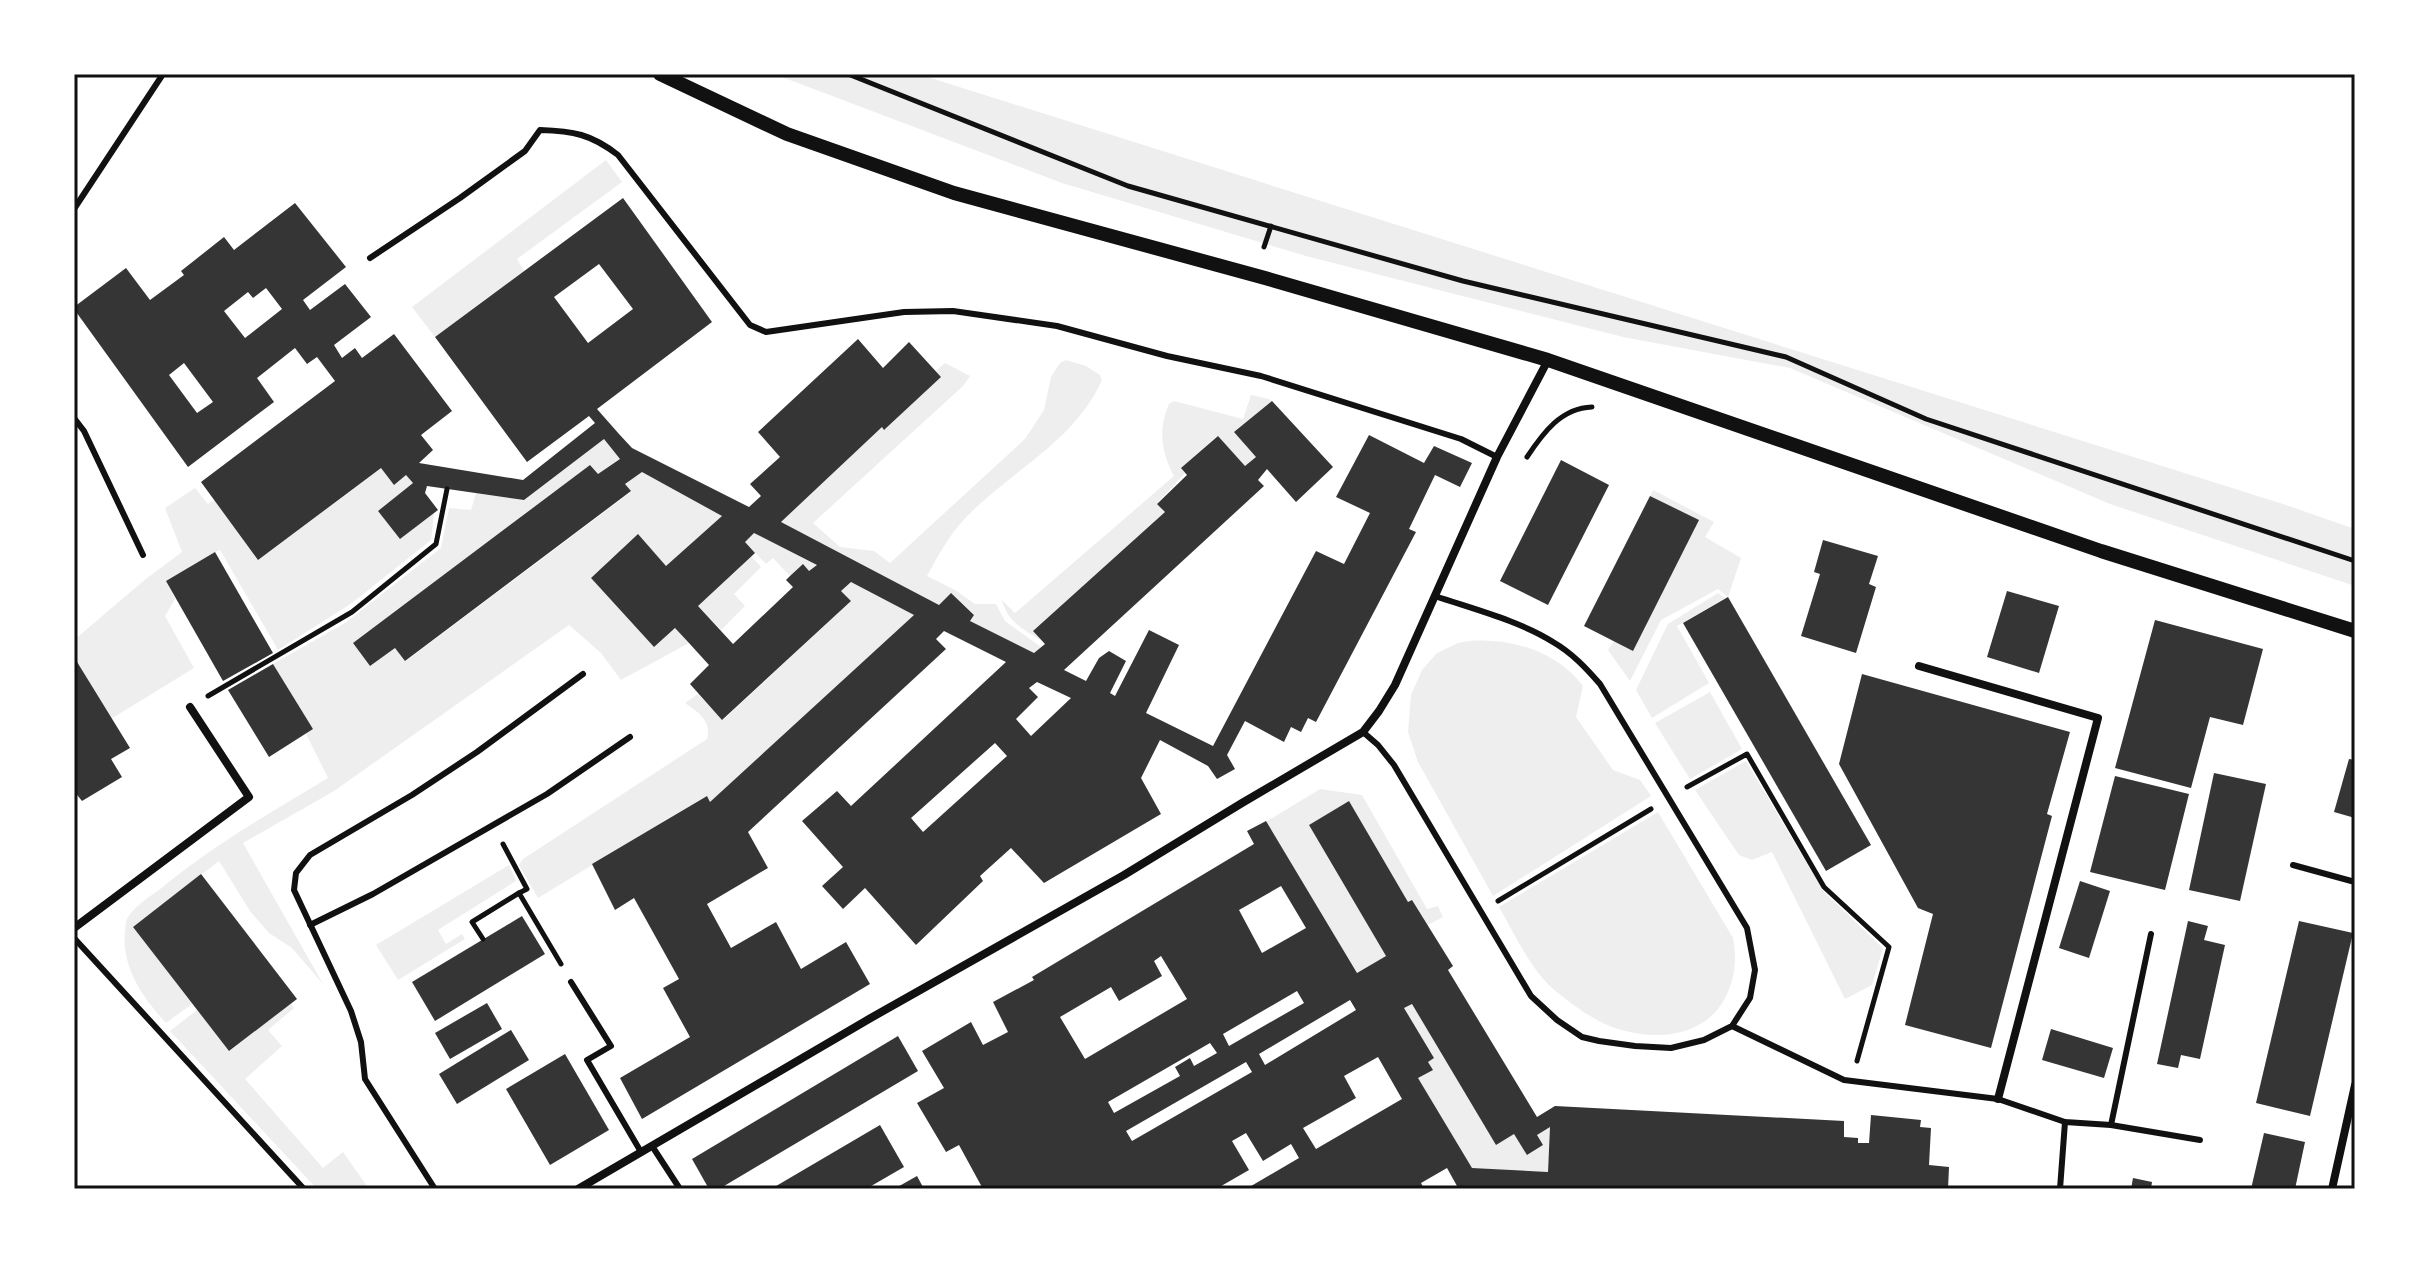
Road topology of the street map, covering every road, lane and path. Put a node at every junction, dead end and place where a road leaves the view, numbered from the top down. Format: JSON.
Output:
{"nodes":[{"id":1,"x":163,"y":74,"type":"edge"},
{"id":2,"x":660,"y":74,"type":"edge"},
{"id":3,"x":848,"y":74,"type":"edge"},
{"id":4,"x":74,"y":209,"type":"edge"},
{"id":5,"x":1271,"y":226,"type":"junction"},
{"id":6,"x":1264,"y":247,"type":"dead end"},
{"id":7,"x":370,"y":258,"type":"dead end"},
{"id":8,"x":1548,"y":360,"type":"junction"},
{"id":9,"x":1603,"y":410,"type":"dead end"},
{"id":10,"x":74,"y":418,"type":"edge"},
{"id":11,"x":1497,"y":457,"type":"junction"},
{"id":12,"x":447,"y":489,"type":"dead end"},
{"id":13,"x":143,"y":555,"type":"dead end"},
{"id":14,"x":2355,"y":561,"type":"edge"},
{"id":15,"x":1435,"y":596,"type":"junction"},
{"id":16,"x":2355,"y":631,"type":"edge"},
{"id":17,"x":1919,"y":666,"type":"dead end"},
{"id":18,"x":583,"y":674,"type":"dead end"},
{"id":19,"x":190,"y":707,"type":"joint"},
{"id":20,"x":1363,"y":732,"type":"junction"},
{"id":21,"x":630,"y":737,"type":"dead end"},
{"id":22,"x":493,"y":825,"type":"junction"},
{"id":23,"x":2293,"y":865,"type":"dead end"},
{"id":24,"x":2355,"y":882,"type":"edge"},
{"id":25,"x":519,"y":893,"type":"junction"},
{"id":26,"x":310,"y":925,"type":"junction"},
{"id":27,"x":74,"y":928,"type":"edge"},
{"id":28,"x":2151,"y":934,"type":"dead end"},
{"id":29,"x":74,"y":938,"type":"edge"},
{"id":30,"x":483,"y":939,"type":"dead end"},
{"id":31,"x":571,"y":982,"type":"joint"},
{"id":32,"x":1732,"y":1026,"type":"junction"},
{"id":33,"x":2355,"y":1085,"type":"edge"},
{"id":34,"x":1998,"y":1099,"type":"junction"},
{"id":35,"x":2065,"y":1122,"type":"junction"},
{"id":36,"x":2111,"y":1125,"type":"junction"},
{"id":37,"x":2200,"y":1140,"type":"dead end"},
{"id":38,"x":652,"y":1146,"type":"junction"},
{"id":39,"x":641,"y":1152,"type":"junction"},
{"id":40,"x":304,"y":1189,"type":"edge"},
{"id":41,"x":435,"y":1189,"type":"edge"},
{"id":42,"x":578,"y":1189,"type":"edge"},
{"id":43,"x":680,"y":1189,"type":"edge"},
{"id":44,"x":2060,"y":1189,"type":"edge"},
{"id":45,"x":2332,"y":1189,"type":"edge"}],
"edges":[{"from":1,"to":4,"type":"lane"},
{"from":2,"to":8,"type":"street"},
{"from":3,"to":5,"type":"path"},
{"from":5,"to":6,"type":"path"},
{"from":5,"to":14,"type":"path"},
{"from":7,"to":11,"type":"lane"},
{"from":8,"to":11,"type":"street"},
{"from":8,"to":16,"type":"street"},
{"from":9,"to":11,"type":"path"},
{"from":10,"to":13,"type":"lane"},
{"from":11,"to":15,"type":"street"},
{"from":12,"to":19,"type":"path"},
{"from":15,"to":20,"type":"street"},
{"from":15,"to":32,"type":"lane"},
{"from":17,"to":34,"type":"street"},
{"from":18,"to":26,"type":"lane"},
{"from":19,"to":27,"type":"street"},
{"from":20,"to":32,"type":"lane"},
{"from":20,"to":38,"type":"street"},
{"from":21,"to":22,"type":"lane"},
{"from":22,"to":25,"type":"path"},
{"from":22,"to":26,"type":"lane"},
{"from":23,"to":24,"type":"lane"},
{"from":25,"to":30,"type":"path"},
{"from":25,"to":31,"type":"path"},
{"from":26,"to":41,"type":"lane"},
{"from":28,"to":36,"type":"lane"},
{"from":29,"to":40,"type":"lane"},
{"from":31,"to":39,"type":"lane"},
{"from":32,"to":34,"type":"lane"},
{"from":33,"to":45,"type":"street"},
{"from":34,"to":35,"type":"lane"},
{"from":35,"to":36,"type":"lane"},
{"from":35,"to":44,"type":"lane"},
{"from":36,"to":37,"type":"lane"},
{"from":38,"to":39,"type":"street"},
{"from":38,"to":43,"type":"lane"},
{"from":39,"to":42,"type":"street"}]}
